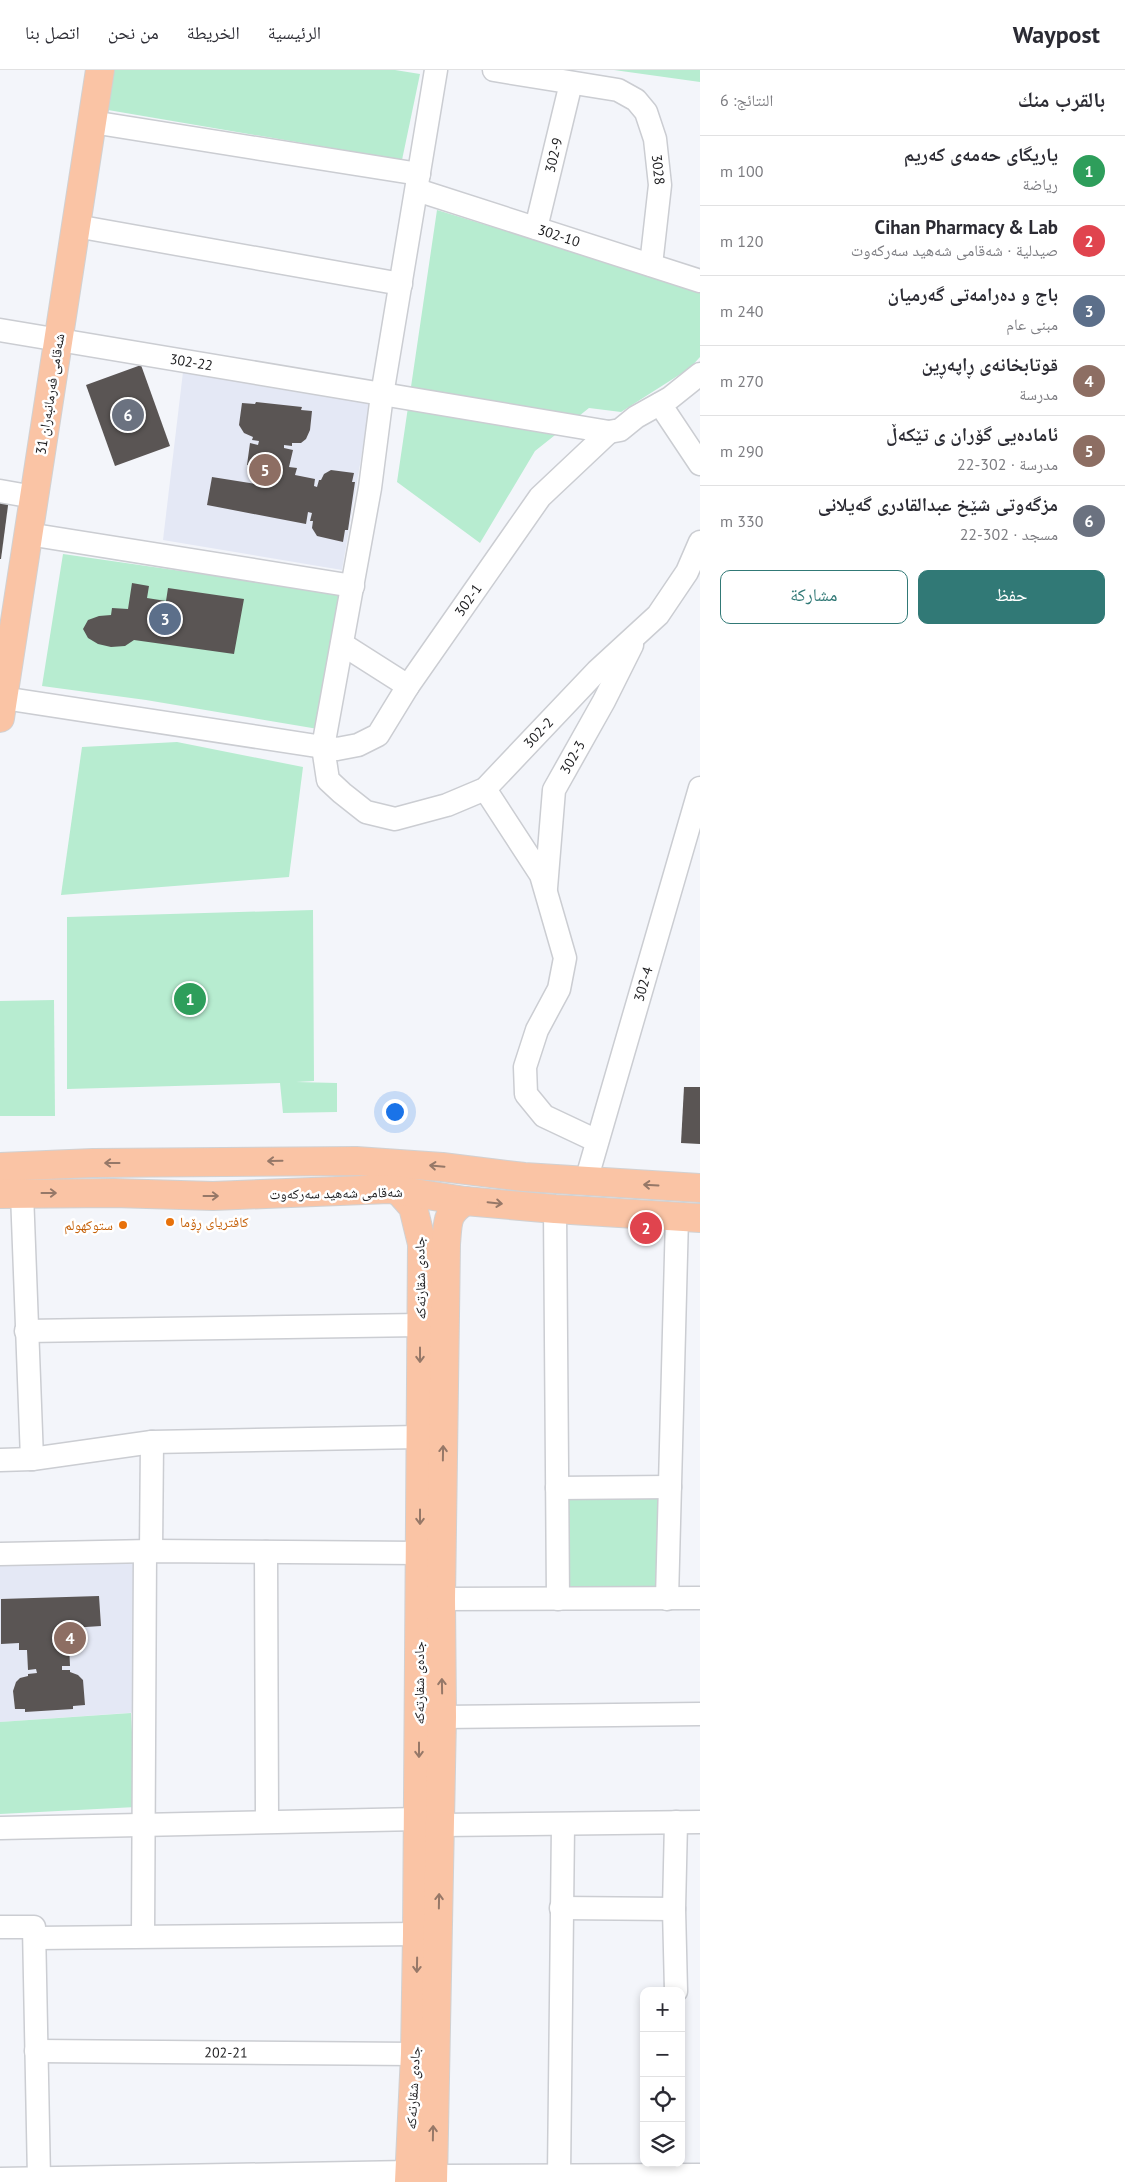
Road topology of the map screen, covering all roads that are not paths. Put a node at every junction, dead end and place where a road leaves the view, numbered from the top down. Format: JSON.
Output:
{"nodes":[{"id":1,"x":100,"y":70,"type":"edge"},
{"id":2,"x":436,"y":70,"type":"edge"},
{"id":3,"x":494,"y":70,"type":"edge"},
{"id":4,"x":571,"y":83,"type":"junction"},
{"id":5,"x":92,"y":122,"type":"junction"},
{"id":6,"x":418,"y":182,"type":"junction"},
{"id":7,"x":76,"y":226,"type":"junction"},
{"id":8,"x":536,"y":228,"type":"junction"},
{"id":9,"x":651,"y":265,"type":"junction"},
{"id":10,"x":700,"y":281,"type":"edge"},
{"id":11,"x":401,"y":284,"type":"junction"},
{"id":12,"x":0,"y":330,"type":"edge"},
{"id":13,"x":58,"y":339,"type":"junction"},
{"id":14,"x":700,"y":374,"type":"edge"},
{"id":15,"x":382,"y":394,"type":"junction"},
{"id":16,"x":660,"y":404,"type":"junction"},
{"id":17,"x":609,"y":432,"type":"junction"},
{"id":18,"x":700,"y":464,"type":"edge"},
{"id":19,"x":0,"y":491,"type":"edge"},
{"id":20,"x":34,"y":497,"type":"junction"},
{"id":21,"x":28,"y":534,"type":"junction"},
{"id":22,"x":700,"y":542,"type":"edge"},
{"id":23,"x":353,"y":586,"type":"junction"},
{"id":24,"x":638,"y":633,"type":"junction"},
{"id":25,"x":342,"y":644,"type":"junction"},
{"id":26,"x":4,"y":660,"type":"edge"},
{"id":27,"x":408,"y":686,"type":"junction"},
{"id":28,"x":2,"y":708,"type":"edge"},
{"id":29,"x":323,"y":747,"type":"junction"},
{"id":30,"x":700,"y":788,"type":"edge"},
{"id":31,"x":485,"y":789,"type":"junction"},
{"id":32,"x":546,"y":892,"type":"junction"},
{"id":33,"x":597,"y":1141,"type":"junction"},
{"id":34,"x":0,"y":1167,"type":"edge"},
{"id":35,"x":586,"y":1181,"type":"junction"},
{"id":36,"x":700,"y":1188,"type":"edge"},
{"id":37,"x":398,"y":1190,"type":"junction"},
{"id":38,"x":11,"y":1194,"type":"edge"},
{"id":39,"x":466,"y":1200,"type":"junction"},
{"id":40,"x":554,"y":1209,"type":"junction"},
{"id":41,"x":688,"y":1218,"type":"edge"},
{"id":42,"x":434,"y":1244,"type":"junction"},
{"id":43,"x":420,"y":1325,"type":"junction"},
{"id":44,"x":26,"y":1331,"type":"junction"},
{"id":45,"x":419,"y":1437,"type":"junction"},
{"id":46,"x":152,"y":1442,"type":"junction"},
{"id":47,"x":32,"y":1459,"type":"junction"},
{"id":48,"x":0,"y":1460,"type":"edge"},
{"id":49,"x":670,"y":1487,"type":"junction"},
{"id":50,"x":557,"y":1488,"type":"junction"},
{"id":51,"x":148,"y":1551,"type":"junction"},
{"id":52,"x":266,"y":1552,"type":"junction"},
{"id":53,"x":420,"y":1553,"type":"junction"},
{"id":54,"x":0,"y":1554,"type":"edge"},
{"id":55,"x":441,"y":1598,"type":"junction"},
{"id":56,"x":700,"y":1598,"type":"edge"},
{"id":57,"x":558,"y":1599,"type":"junction"},
{"id":58,"x":667,"y":1599,"type":"junction"},
{"id":59,"x":700,"y":1714,"type":"edge"},
{"id":60,"x":442,"y":1717,"type":"junction"},
{"id":61,"x":267,"y":1821,"type":"junction"},
{"id":62,"x":429,"y":1822,"type":"junction"},
{"id":63,"x":676,"y":1822,"type":"junction"},
{"id":64,"x":700,"y":1822,"type":"edge"},
{"id":65,"x":146,"y":1824,"type":"junction"},
{"id":66,"x":562,"y":1825,"type":"junction"},
{"id":67,"x":0,"y":1828,"type":"edge"},
{"id":68,"x":562,"y":1908,"type":"junction"},
{"id":69,"x":674,"y":1908,"type":"junction"},
{"id":70,"x":0,"y":1927,"type":"edge"},
{"id":71,"x":417,"y":1934,"type":"junction"},
{"id":72,"x":144,"y":1936,"type":"junction"},
{"id":73,"x":35,"y":1938,"type":"junction"},
{"id":74,"x":676,"y":1987,"type":"edge"},
{"id":75,"x":36,"y":2051,"type":"junction"},
{"id":76,"x":415,"y":2054,"type":"junction"},
{"id":77,"x":687,"y":2171,"type":"edge"},
{"id":78,"x":559,"y":2176,"type":"junction"},
{"id":79,"x":277,"y":2177,"type":"edge"},
{"id":80,"x":421,"y":2178,"type":"edge"},
{"id":81,"x":0,"y":2179,"type":"edge"},
{"id":82,"x":39,"y":2179,"type":"junction"},
{"id":83,"x":160,"y":2179,"type":"edge"}],
"edges":[{"from":1,"to":5,"type":"main road","name":"شەقامی فەرمانبەران 31"},
{"from":2,"to":6,"type":"street"},
{"from":3,"to":4,"type":"street"},
{"from":4,"to":8,"type":"street","name":"302-9"},
{"from":4,"to":9,"type":"street","name":"3028"},
{"from":5,"to":6,"type":"street","name":"302-10"},
{"from":5,"to":7,"type":"main road","name":"شەقامی فەرمانبەران 31"},
{"from":6,"to":8,"type":"street","name":"302-10"},
{"from":6,"to":11,"type":"street"},
{"from":7,"to":11,"type":"street"},
{"from":7,"to":13,"type":"main road","name":"شەقامی فەرمانبەران 31"},
{"from":8,"to":9,"type":"street","name":"302-10"},
{"from":9,"to":10,"type":"street","name":"302-10"},
{"from":11,"to":15,"type":"street"},
{"from":12,"to":13,"type":"street","name":"302-22"},
{"from":13,"to":15,"type":"street","name":"302-22"},
{"from":13,"to":20,"type":"main road","name":"شەقامی فەرمانبەران 31"},
{"from":14,"to":16,"type":"street","name":"302-1"},
{"from":15,"to":17,"type":"street","name":"302-22"},
{"from":15,"to":23,"type":"street"},
{"from":16,"to":17,"type":"street","name":"302-1"},
{"from":16,"to":18,"type":"street"},
{"from":17,"to":27,"type":"street","name":"302-1"},
{"from":19,"to":20,"type":"street"},
{"from":20,"to":21,"type":"main road","name":"شەقامی فەرمانبەران 31"},
{"from":21,"to":23,"type":"street"},
{"from":21,"to":26,"type":"main road","name":"شەقامی فەرمانبەران 31"},
{"from":22,"to":24,"type":"street","name":"302-2"},
{"from":23,"to":25,"type":"street"},
{"from":24,"to":31,"type":"street","name":"302-2"},
{"from":24,"to":32,"type":"street","name":"302-3"},
{"from":25,"to":27,"type":"street"},
{"from":25,"to":29,"type":"street"},
{"from":26,"to":28,"type":"main road","name":"شەقامی فەرمانبەران 31"},
{"from":27,"to":29,"type":"street","name":"302-1"},
{"from":28,"to":29,"type":"street","name":"302-1"},
{"from":29,"to":31,"type":"street","name":"302-2"},
{"from":30,"to":33,"type":"street","name":"302-4"},
{"from":31,"to":32,"type":"street"},
{"from":32,"to":33,"type":"street"},
{"from":33,"to":35,"type":"street","name":"302-4"},
{"from":35,"to":34,"type":"main road","name":"شەقامی شەهید سەرکەوت","one_way":true},
{"from":36,"to":35,"type":"main road","name":"شەقامی شەهید سەرکەوت","one_way":true},
{"from":38,"to":37,"type":"main road","name":"شەقامی شەهید سەرکەوت","one_way":true},
{"from":37,"to":39,"type":"main road","name":"شەقامی شەهید سەرکەوت"},
{"from":37,"to":42,"type":"main road","name":"جادەی شقارتەکە"},
{"from":38,"to":44,"type":"street"},
{"from":39,"to":40,"type":"main road","name":"شەقامی شەهید سەرکەوت","one_way":true},
{"from":39,"to":42,"type":"main road","name":"جادەی شقارتەکە"},
{"from":40,"to":41,"type":"main road","name":"شەقامی شەهید سەرکەوت"},
{"from":40,"to":50,"type":"street"},
{"from":41,"to":49,"type":"street"},
{"from":42,"to":43,"type":"main road","name":"جادەی شقارتەکە"},
{"from":55,"to":42,"type":"main road","name":"جادەی شقارتەکە","one_way":true},
{"from":43,"to":44,"type":"street"},
{"from":43,"to":45,"type":"main road","name":"جادەی شقارتەکە","one_way":true},
{"from":44,"to":47,"type":"street"},
{"from":45,"to":46,"type":"street"},
{"from":45,"to":53,"type":"main road","name":"جادەی شقارتەکە","one_way":true},
{"from":46,"to":47,"type":"street"},
{"from":46,"to":51,"type":"street"},
{"from":47,"to":48,"type":"street"},
{"from":49,"to":50,"type":"street"},
{"from":49,"to":58,"type":"street"},
{"from":50,"to":57,"type":"street"},
{"from":51,"to":52,"type":"street"},
{"from":51,"to":54,"type":"street"},
{"from":51,"to":65,"type":"street"},
{"from":52,"to":53,"type":"street"},
{"from":52,"to":61,"type":"street"},
{"from":53,"to":62,"type":"main road","name":"جادەی شقارتەکە","one_way":true},
{"from":55,"to":57,"type":"street"},
{"from":60,"to":55,"type":"main road","name":"جادەی شقارتەکە","one_way":true},
{"from":56,"to":58,"type":"street"},
{"from":57,"to":58,"type":"street"},
{"from":59,"to":60,"type":"street"},
{"from":60,"to":62,"type":"main road","name":"جادەی شقارتەکە"},
{"from":61,"to":62,"type":"street"},
{"from":61,"to":65,"type":"street"},
{"from":62,"to":66,"type":"street"},
{"from":62,"to":71,"type":"main road","name":"جادەی شقارتەکە"},
{"from":80,"to":62,"type":"main road","name":"جادەی شقارتەکە","one_way":true},
{"from":63,"to":64,"type":"street"},
{"from":63,"to":66,"type":"street"},
{"from":63,"to":69,"type":"street"},
{"from":65,"to":67,"type":"street"},
{"from":65,"to":72,"type":"street"},
{"from":66,"to":68,"type":"street"},
{"from":68,"to":69,"type":"street"},
{"from":68,"to":78,"type":"street"},
{"from":69,"to":74,"type":"street"},
{"from":70,"to":73,"type":"street"},
{"from":71,"to":72,"type":"street"},
{"from":71,"to":76,"type":"main road","name":"جادەی شقارتەکە","one_way":true},
{"from":72,"to":73,"type":"street"},
{"from":73,"to":75,"type":"street"},
{"from":75,"to":76,"type":"street","name":"202-21"},
{"from":75,"to":82,"type":"street"},
{"from":76,"to":80,"type":"main road","name":"جادەی شقارتەکە"},
{"from":77,"to":78,"type":"street"},
{"from":78,"to":80,"type":"street"},
{"from":79,"to":80,"type":"street"},
{"from":79,"to":83,"type":"street"},
{"from":81,"to":82,"type":"street"},
{"from":82,"to":83,"type":"street"}]}
